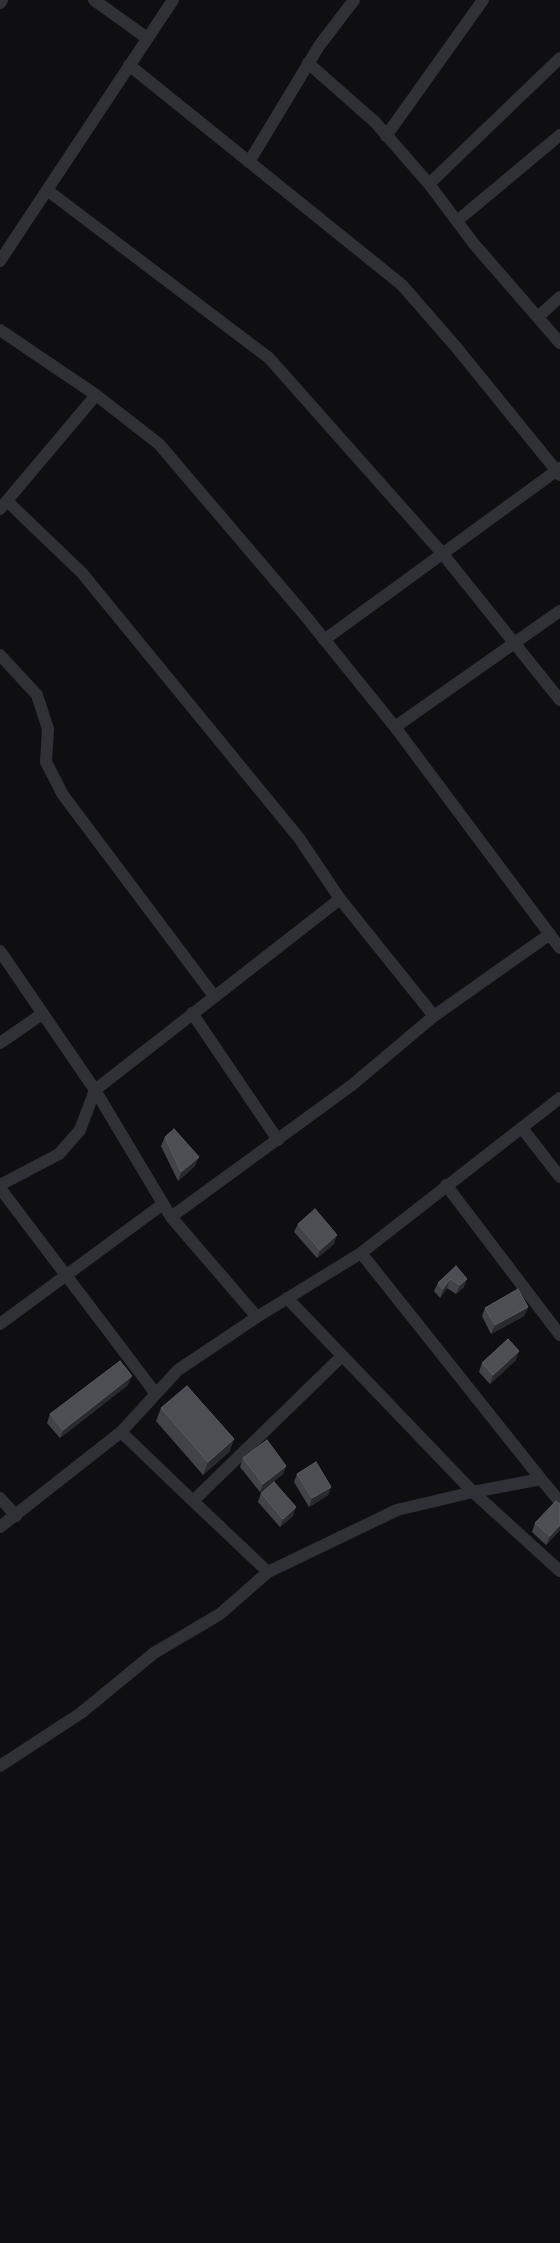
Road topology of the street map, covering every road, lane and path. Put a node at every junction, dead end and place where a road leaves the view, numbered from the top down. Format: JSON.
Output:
{"nodes":[{"id":1,"x":2,"y":0,"type":"edge"},
{"id":2,"x":94,"y":0,"type":"edge"},
{"id":3,"x":173,"y":0,"type":"edge"},
{"id":4,"x":354,"y":0,"type":"edge"},
{"id":5,"x":483,"y":0,"type":"edge"},
{"id":6,"x":0,"y":3,"type":"edge"},
{"id":7,"x":147,"y":38,"type":"junction"},
{"id":8,"x":560,"y":58,"type":"edge"},
{"id":9,"x":308,"y":64,"type":"junction"},
{"id":10,"x":129,"y":66,"type":"junction"},
{"id":11,"x":386,"y":136,"type":"junction"},
{"id":12,"x":560,"y":136,"type":"edge"},
{"id":13,"x":249,"y":162,"type":"junction"},
{"id":14,"x":429,"y":184,"type":"junction"},
{"id":15,"x":47,"y":190,"type":"junction"},
{"id":16,"x":457,"y":221,"type":"junction"},
{"id":17,"x":0,"y":261,"type":"edge"},
{"id":18,"x":560,"y":298,"type":"edge"},
{"id":19,"x":538,"y":317,"type":"junction"},
{"id":20,"x":0,"y":330,"type":"edge"},
{"id":21,"x":560,"y":343,"type":"edge"},
{"id":22,"x":96,"y":395,"type":"junction"},
{"id":23,"x":559,"y":471,"type":"edge"},
{"id":24,"x":3,"y":505,"type":"edge"},
{"id":25,"x":442,"y":553,"type":"junction"},
{"id":26,"x":560,"y":611,"type":"edge"},
{"id":27,"x":324,"y":640,"type":"junction"},
{"id":28,"x":514,"y":644,"type":"junction"},
{"id":29,"x":0,"y":655,"type":"edge"},
{"id":30,"x":560,"y":700,"type":"edge"},
{"id":31,"x":395,"y":728,"type":"junction"},
{"id":32,"x":340,"y":898,"type":"junction"},
{"id":33,"x":550,"y":934,"type":"junction"},
{"id":34,"x":560,"y":948,"type":"edge"},
{"id":35,"x":0,"y":951,"type":"edge"},
{"id":36,"x":214,"y":996,"type":"junction"},
{"id":37,"x":192,"y":1013,"type":"junction"},
{"id":38,"x":42,"y":1014,"type":"junction"},
{"id":39,"x":434,"y":1016,"type":"junction"},
{"id":40,"x":0,"y":1043,"type":"edge"},
{"id":41,"x":94,"y":1090,"type":"junction"},
{"id":42,"x":560,"y":1098,"type":"edge"},
{"id":43,"x":522,"y":1128,"type":"junction"},
{"id":44,"x":278,"y":1140,"type":"junction"},
{"id":45,"x":560,"y":1177,"type":"edge"},
{"id":46,"x":446,"y":1185,"type":"junction"},
{"id":47,"x":0,"y":1186,"type":"edge"},
{"id":48,"x":163,"y":1204,"type":"junction"},
{"id":49,"x":171,"y":1217,"type":"junction"},
{"id":50,"x":360,"y":1253,"type":"junction"},
{"id":51,"x":67,"y":1274,"type":"junction"},
{"id":52,"x":286,"y":1298,"type":"junction"},
{"id":53,"x":257,"y":1317,"type":"junction"},
{"id":54,"x":0,"y":1324,"type":"edge"},
{"id":55,"x":560,"y":1335,"type":"edge"},
{"id":56,"x":342,"y":1356,"type":"junction"},
{"id":57,"x":156,"y":1394,"type":"junction"},
{"id":58,"x":121,"y":1432,"type":"junction"},
{"id":59,"x":541,"y":1479,"type":"junction"},
{"id":60,"x":473,"y":1492,"type":"junction"},
{"id":61,"x":0,"y":1498,"type":"edge"},
{"id":62,"x":193,"y":1501,"type":"junction"},
{"id":63,"x":560,"y":1502,"type":"edge"},
{"id":64,"x":16,"y":1516,"type":"junction"},
{"id":65,"x":0,"y":1527,"type":"edge"},
{"id":66,"x":560,"y":1571,"type":"edge"},
{"id":67,"x":268,"y":1572,"type":"junction"},
{"id":68,"x":0,"y":1766,"type":"edge"}],
"edges":[{"from":1,"to":6,"type":"street"},
{"from":2,"to":7,"type":"street"},
{"from":3,"to":7,"type":"street"},
{"from":4,"to":9,"type":"street"},
{"from":5,"to":11,"type":"street"},
{"from":7,"to":10,"type":"street"},
{"from":8,"to":14,"type":"street"},
{"from":9,"to":11,"type":"street"},
{"from":9,"to":13,"type":"street"},
{"from":10,"to":13,"type":"street"},
{"from":10,"to":15,"type":"street"},
{"from":11,"to":14,"type":"street"},
{"from":12,"to":16,"type":"street"},
{"from":13,"to":23,"type":"street"},
{"from":14,"to":16,"type":"street"},
{"from":15,"to":17,"type":"street"},
{"from":15,"to":25,"type":"street"},
{"from":16,"to":19,"type":"street"},
{"from":18,"to":19,"type":"street"},
{"from":19,"to":21,"type":"street"},
{"from":20,"to":22,"type":"street"},
{"from":22,"to":24,"type":"street"},
{"from":22,"to":27,"type":"street"},
{"from":23,"to":25,"type":"street"},
{"from":24,"to":32,"type":"street"},
{"from":25,"to":27,"type":"street"},
{"from":25,"to":28,"type":"street"},
{"from":26,"to":28,"type":"street"},
{"from":27,"to":31,"type":"street"},
{"from":28,"to":30,"type":"street"},
{"from":28,"to":31,"type":"street"},
{"from":29,"to":36,"type":"street"},
{"from":31,"to":33,"type":"street"},
{"from":32,"to":36,"type":"street"},
{"from":32,"to":39,"type":"street"},
{"from":33,"to":34,"type":"street"},
{"from":33,"to":39,"type":"street"},
{"from":35,"to":38,"type":"street"},
{"from":36,"to":37,"type":"street"},
{"from":37,"to":41,"type":"street"},
{"from":37,"to":44,"type":"street"},
{"from":38,"to":40,"type":"street"},
{"from":38,"to":41,"type":"street"},
{"from":39,"to":44,"type":"street"},
{"from":41,"to":47,"type":"street"},
{"from":41,"to":48,"type":"street"},
{"from":42,"to":43,"type":"street"},
{"from":43,"to":45,"type":"street"},
{"from":43,"to":46,"type":"street"},
{"from":44,"to":49,"type":"street"},
{"from":46,"to":50,"type":"street"},
{"from":46,"to":55,"type":"street"},
{"from":47,"to":51,"type":"street"},
{"from":48,"to":49,"type":"street"},
{"from":48,"to":51,"type":"street"},
{"from":49,"to":53,"type":"street"},
{"from":50,"to":52,"type":"street"},
{"from":50,"to":59,"type":"street"},
{"from":51,"to":54,"type":"street"},
{"from":51,"to":57,"type":"street"},
{"from":52,"to":53,"type":"street"},
{"from":52,"to":56,"type":"street"},
{"from":53,"to":57,"type":"street"},
{"from":56,"to":60,"type":"street"},
{"from":56,"to":62,"type":"street"},
{"from":57,"to":58,"type":"street"},
{"from":58,"to":62,"type":"street"},
{"from":58,"to":64,"type":"street"},
{"from":59,"to":60,"type":"street"},
{"from":59,"to":63,"type":"street"},
{"from":60,"to":66,"type":"street"},
{"from":60,"to":67,"type":"street"},
{"from":61,"to":64,"type":"street"},
{"from":62,"to":67,"type":"street"},
{"from":64,"to":65,"type":"street"},
{"from":67,"to":68,"type":"street"}]}
